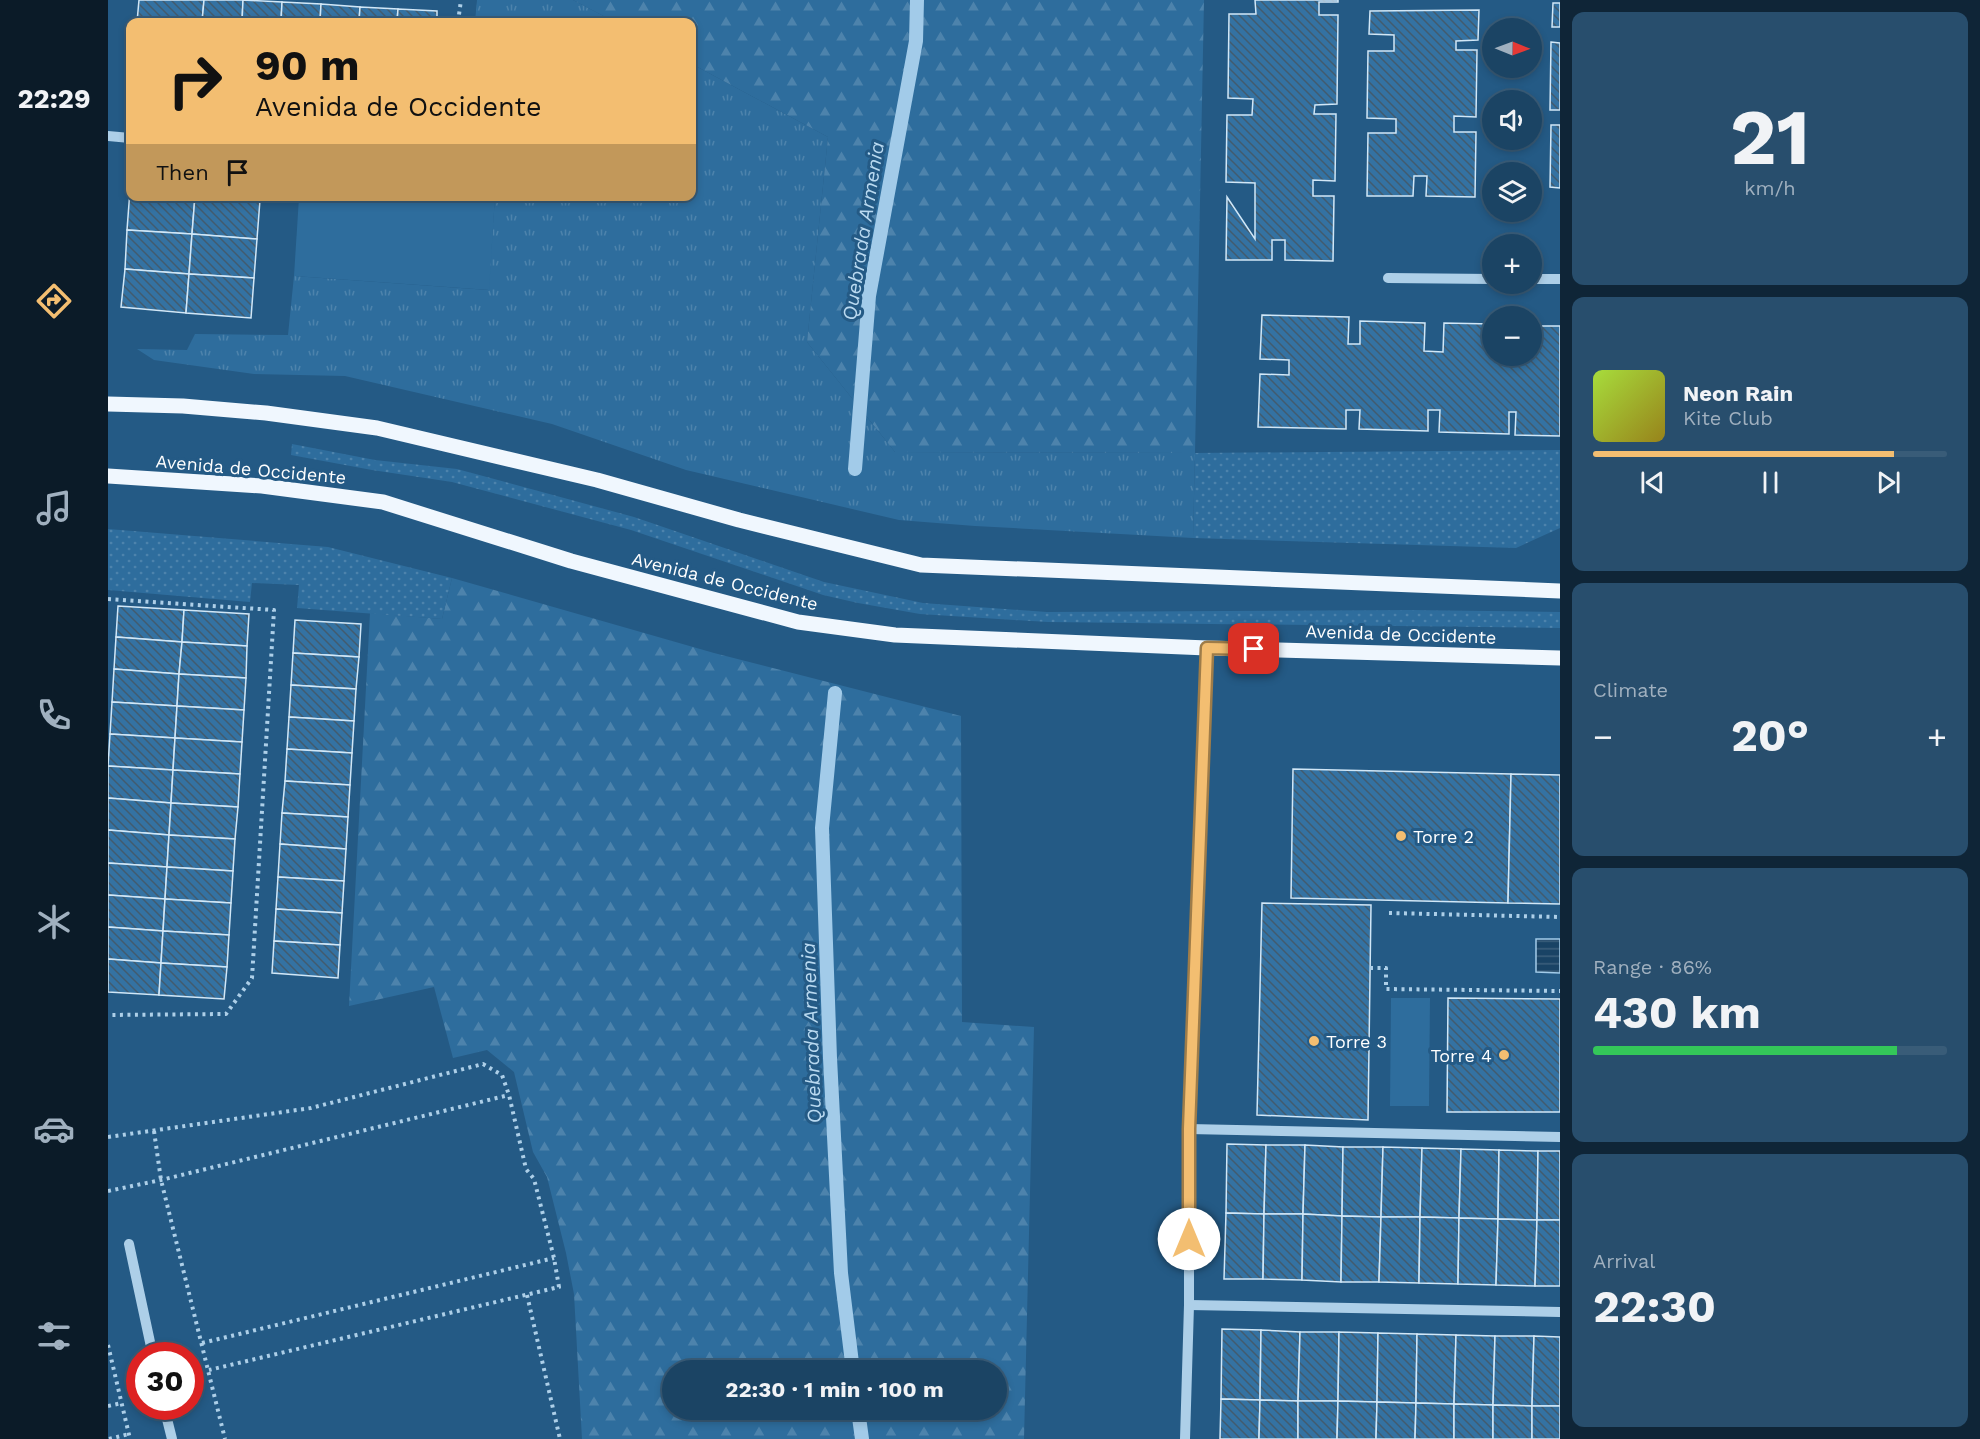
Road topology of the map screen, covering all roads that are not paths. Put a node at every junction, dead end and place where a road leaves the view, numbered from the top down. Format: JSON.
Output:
{"nodes":[{"id":1,"x":108,"y":136,"type":"edge"},
{"id":2,"x":126,"y":138,"type":"edge"},
{"id":3,"x":1388,"y":278,"type":"dead end"},
{"id":4,"x":1482,"y":279,"type":"edge"},
{"id":5,"x":1542,"y":279,"type":"edge"},
{"id":6,"x":1560,"y":279,"type":"edge"},
{"id":7,"x":108,"y":404,"type":"edge"},
{"id":8,"x":108,"y":476,"type":"edge"},
{"id":9,"x":1556,"y":588,"type":"edge"},
{"id":10,"x":1207,"y":648,"type":"junction"},
{"id":11,"x":1560,"y":658,"type":"edge"},
{"id":12,"x":1189,"y":1129,"type":"junction"},
{"id":13,"x":1560,"y":1137,"type":"edge"},
{"id":14,"x":129,"y":1244,"type":"dead end"},
{"id":15,"x":1189,"y":1305,"type":"junction"},
{"id":16,"x":1560,"y":1312,"type":"edge"},
{"id":17,"x":150,"y":1342,"type":"edge"},
{"id":18,"x":167,"y":1420,"type":"edge"},
{"id":19,"x":172,"y":1439,"type":"edge"},
{"id":20,"x":1185,"y":1439,"type":"edge"}],
"edges":[{"from":1,"to":2,"type":"street"},
{"from":3,"to":4,"type":"street"},
{"from":5,"to":6,"type":"street"},
{"from":7,"to":9,"type":"main road"},
{"from":8,"to":10,"type":"main road","name":"Avenida de Occidente"},
{"from":10,"to":11,"type":"main road","name":"Avenida de Occidente"},
{"from":10,"to":12,"type":"street"},
{"from":12,"to":13,"type":"street"},
{"from":12,"to":15,"type":"street"},
{"from":14,"to":17,"type":"street"},
{"from":15,"to":16,"type":"street"},
{"from":15,"to":20,"type":"street"},
{"from":18,"to":19,"type":"street"}]}
